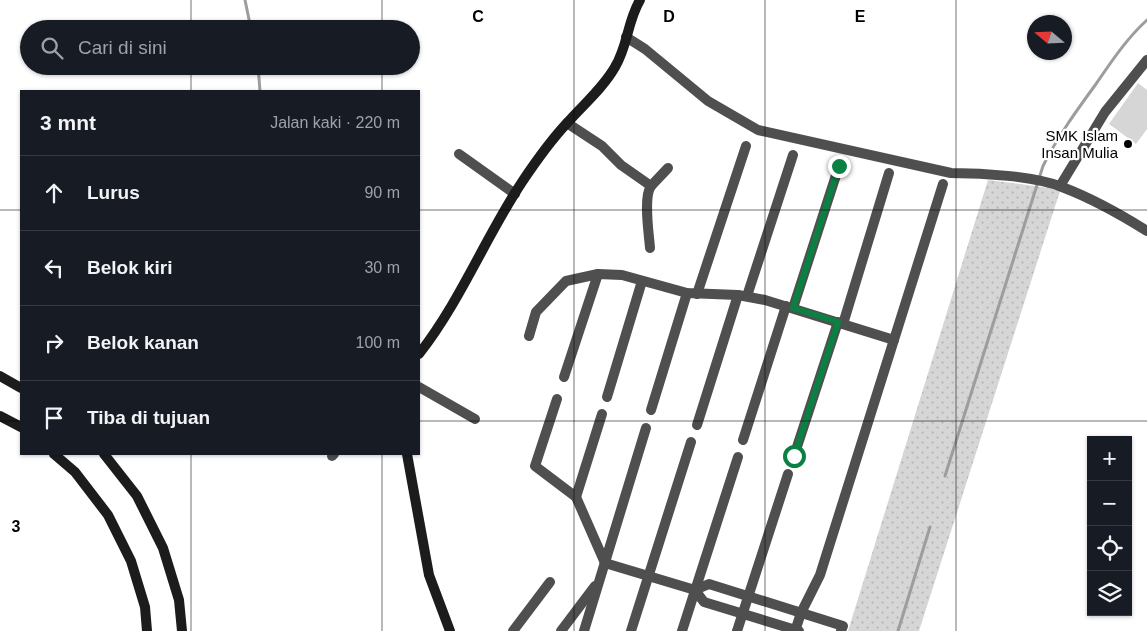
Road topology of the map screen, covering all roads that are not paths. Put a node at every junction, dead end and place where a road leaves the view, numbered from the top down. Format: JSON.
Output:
{"nodes":[{"id":1,"x":640,"y":0,"type":"edge"},
{"id":2,"x":626,"y":37,"type":"junction"},
{"id":3,"x":1147,"y":60,"type":"edge"},
{"id":4,"x":567,"y":123,"type":"junction"},
{"id":5,"x":746,"y":146,"type":"dead end"},
{"id":6,"x":459,"y":154,"type":"dead end"},
{"id":7,"x":793,"y":155,"type":"dead end"},
{"id":8,"x":839,"y":166,"type":"dead end"},
{"id":9,"x":668,"y":168,"type":"dead end"},
{"id":10,"x":889,"y":173,"type":"dead end"},
{"id":11,"x":943,"y":184,"type":"dead end"},
{"id":12,"x":651,"y":186,"type":"junction"},
{"id":13,"x":1060,"y":186,"type":"junction"},
{"id":14,"x":515,"y":194,"type":"junction"},
{"id":15,"x":1147,"y":231,"type":"edge"},
{"id":16,"x":650,"y":248,"type":"dead end"},
{"id":17,"x":598,"y":274,"type":"junction"},
{"id":18,"x":642,"y":281,"type":"junction"},
{"id":19,"x":692,"y":293,"type":"junction"},
{"id":20,"x":743,"y":295,"type":"junction"},
{"id":21,"x":789,"y":307,"type":"junction"},
{"id":22,"x":841,"y":323,"type":"junction"},
{"id":23,"x":529,"y":336,"type":"dead end"},
{"id":24,"x":894,"y":340,"type":"junction"},
{"id":25,"x":420,"y":353,"type":"edge"},
{"id":26,"x":0,"y":376,"type":"edge"},
{"id":27,"x":564,"y":377,"type":"dead end"},
{"id":28,"x":20,"y":387,"type":"edge"},
{"id":29,"x":420,"y":388,"type":"edge"},
{"id":30,"x":607,"y":397,"type":"dead end"},
{"id":31,"x":557,"y":399,"type":"dead end"},
{"id":32,"x":651,"y":410,"type":"dead end"},
{"id":33,"x":602,"y":414,"type":"dead end"},
{"id":34,"x":0,"y":416,"type":"edge"},
{"id":35,"x":475,"y":419,"type":"dead end"},
{"id":36,"x":697,"y":425,"type":"dead end"},
{"id":37,"x":20,"y":426,"type":"edge"},
{"id":38,"x":646,"y":428,"type":"dead end"},
{"id":39,"x":743,"y":440,"type":"dead end"},
{"id":40,"x":691,"y":442,"type":"dead end"},
{"id":41,"x":55,"y":455,"type":"edge"},
{"id":42,"x":105,"y":455,"type":"edge"},
{"id":43,"x":406,"y":455,"type":"edge"},
{"id":44,"x":794,"y":456,"type":"dead end"},
{"id":45,"x":738,"y":457,"type":"dead end"},
{"id":46,"x":788,"y":474,"type":"dead end"},
{"id":47,"x":576,"y":497,"type":"junction"},
{"id":48,"x":605,"y":563,"type":"junction"},
{"id":49,"x":649,"y":576,"type":"junction"},
{"id":50,"x":600,"y":580,"type":"junction"},
{"id":51,"x":550,"y":582,"type":"dead end"},
{"id":52,"x":695,"y":590,"type":"junction"},
{"id":53,"x":748,"y":596,"type":"junction"},
{"id":54,"x":801,"y":613,"type":"junction"},
{"id":55,"x":742,"y":614,"type":"junction"},
{"id":56,"x":842,"y":628,"type":"edge"},
{"id":57,"x":147,"y":631,"type":"edge"},
{"id":58,"x":182,"y":631,"type":"edge"},
{"id":59,"x":450,"y":631,"type":"edge"},
{"id":60,"x":513,"y":631,"type":"edge"},
{"id":61,"x":561,"y":631,"type":"edge"},
{"id":62,"x":584,"y":631,"type":"edge"},
{"id":63,"x":631,"y":631,"type":"edge"},
{"id":64,"x":682,"y":631,"type":"edge"},
{"id":65,"x":737,"y":631,"type":"edge"},
{"id":66,"x":797,"y":631,"type":"edge"}],
"edges":[{"from":1,"to":2,"type":"street"},
{"from":2,"to":4,"type":"street"},
{"from":2,"to":13,"type":"street"},
{"from":3,"to":13,"type":"street"},
{"from":4,"to":12,"type":"street"},
{"from":4,"to":14,"type":"street"},
{"from":5,"to":19,"type":"street"},
{"from":6,"to":14,"type":"street"},
{"from":7,"to":20,"type":"street"},
{"from":8,"to":21,"type":"street"},
{"from":9,"to":12,"type":"street"},
{"from":10,"to":22,"type":"street"},
{"from":11,"to":24,"type":"street"},
{"from":12,"to":16,"type":"street"},
{"from":13,"to":15,"type":"street"},
{"from":14,"to":25,"type":"street"},
{"from":17,"to":18,"type":"street"},
{"from":17,"to":23,"type":"street"},
{"from":17,"to":27,"type":"street"},
{"from":18,"to":19,"type":"street"},
{"from":18,"to":30,"type":"street"},
{"from":19,"to":20,"type":"street"},
{"from":19,"to":32,"type":"street"},
{"from":20,"to":21,"type":"street"},
{"from":20,"to":36,"type":"street"},
{"from":21,"to":22,"type":"street"},
{"from":21,"to":39,"type":"street"},
{"from":22,"to":24,"type":"street"},
{"from":22,"to":44,"type":"street"},
{"from":24,"to":54,"type":"street"},
{"from":26,"to":28,"type":"street"},
{"from":29,"to":35,"type":"street"},
{"from":31,"to":47,"type":"street"},
{"from":33,"to":47,"type":"street"},
{"from":34,"to":37,"type":"street"},
{"from":38,"to":48,"type":"street"},
{"from":40,"to":49,"type":"street"},
{"from":41,"to":57,"type":"street"},
{"from":42,"to":58,"type":"street"},
{"from":43,"to":59,"type":"street"},
{"from":45,"to":52,"type":"street"},
{"from":46,"to":53,"type":"street"},
{"from":47,"to":48,"type":"street"},
{"from":48,"to":49,"type":"street"},
{"from":48,"to":50,"type":"street"},
{"from":49,"to":52,"type":"street"},
{"from":49,"to":63,"type":"street"},
{"from":50,"to":61,"type":"street"},
{"from":50,"to":62,"type":"street"},
{"from":51,"to":60,"type":"street"},
{"from":52,"to":53,"type":"street"},
{"from":52,"to":55,"type":"street"},
{"from":52,"to":64,"type":"street"},
{"from":53,"to":54,"type":"street"},
{"from":53,"to":55,"type":"street"},
{"from":54,"to":56,"type":"street"},
{"from":54,"to":66,"type":"street"},
{"from":55,"to":65,"type":"street"},
{"from":55,"to":66,"type":"street"}]}
